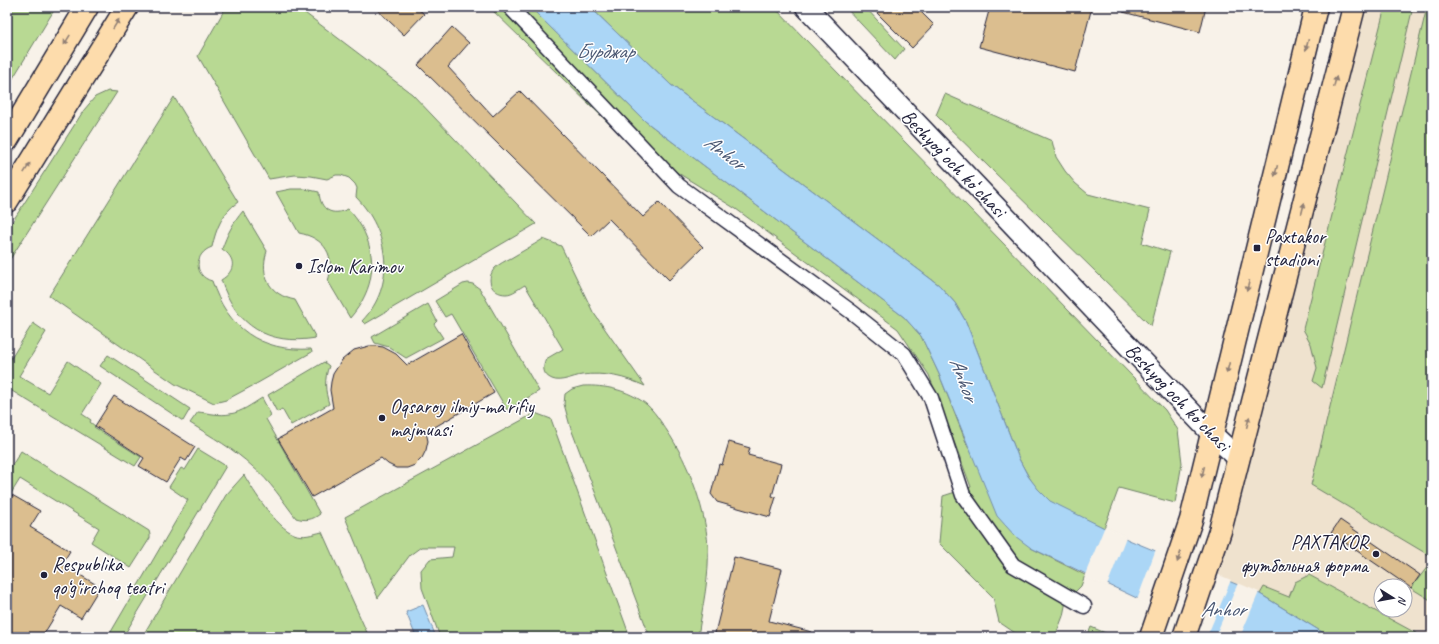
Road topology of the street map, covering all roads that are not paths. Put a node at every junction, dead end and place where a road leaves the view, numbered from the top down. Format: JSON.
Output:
{"nodes":[{"id":1,"x":87,"y":7,"type":"edge"},
{"id":2,"x":127,"y":7,"type":"edge"},
{"id":3,"x":510,"y":7,"type":"edge"},
{"id":4,"x":806,"y":7,"type":"edge"},
{"id":5,"x":817,"y":7,"type":"edge"},
{"id":6,"x":1316,"y":7,"type":"edge"},
{"id":7,"x":1349,"y":8,"type":"edge"},
{"id":8,"x":7,"y":140,"type":"edge"},
{"id":9,"x":7,"y":201,"type":"edge"},
{"id":10,"x":1214,"y":427,"type":"junction"},
{"id":11,"x":1239,"y":459,"type":"junction"},
{"id":12,"x":1084,"y":606,"type":"dead end"},
{"id":13,"x":1151,"y":637,"type":"edge"},
{"id":14,"x":1184,"y":637,"type":"edge"}],
"edges":[{"from":1,"to":8,"type":"main road","one_way":true},
{"from":9,"to":2,"type":"main road","one_way":true},
{"from":3,"to":12,"type":"street"},
{"from":4,"to":10,"type":"street","name":"Beshyogʻoch koʻchasi"},
{"from":5,"to":10,"type":"street","name":"Beshyogʻoch koʻchasi"},
{"from":6,"to":10,"type":"main road","one_way":true},
{"from":11,"to":7,"type":"main road","one_way":true},
{"from":10,"to":11,"type":"street","name":"Beshyogʻoch koʻchasi"},
{"from":10,"to":13,"type":"main road","one_way":true},
{"from":11,"to":14,"type":"main road"}]}
